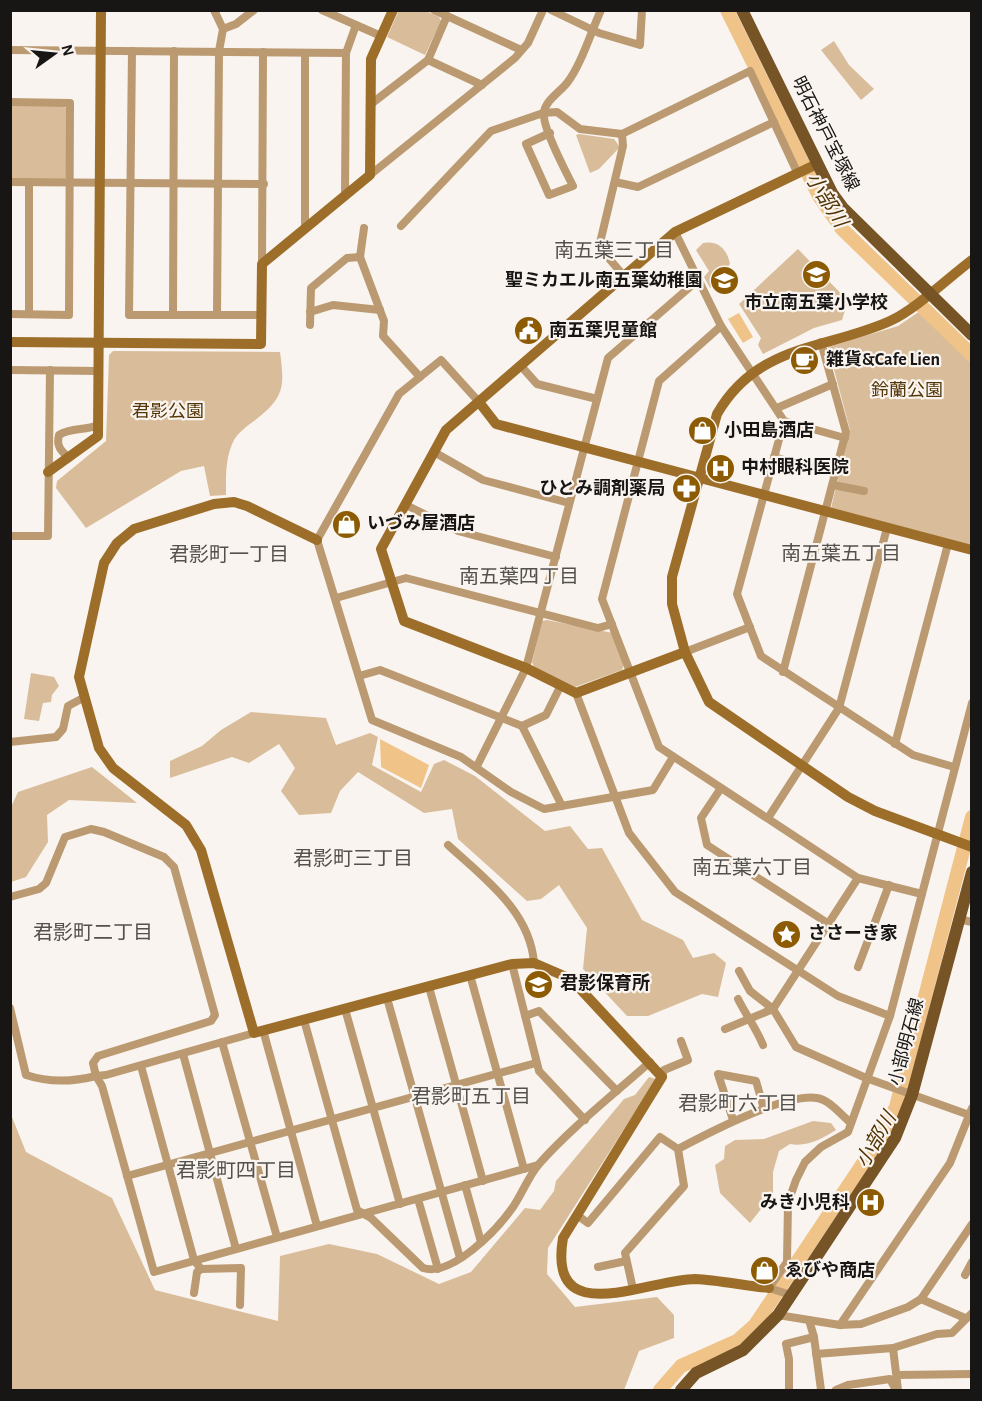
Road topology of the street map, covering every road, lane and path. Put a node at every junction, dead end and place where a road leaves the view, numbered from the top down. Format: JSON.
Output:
{"nodes":[{"id":1,"x":101,"y":10,"type":"edge"},
{"id":2,"x":214,"y":10,"type":"edge"},
{"id":3,"x":254,"y":10,"type":"edge"},
{"id":4,"x":322,"y":10,"type":"edge"},
{"id":5,"x":393,"y":10,"type":"edge"},
{"id":6,"x":434,"y":10,"type":"edge"},
{"id":7,"x":543,"y":10,"type":"edge"},
{"id":8,"x":551,"y":10,"type":"edge"},
{"id":9,"x":601,"y":10,"type":"edge"},
{"id":10,"x":642,"y":10,"type":"edge"},
{"id":11,"x":742,"y":10,"type":"edge"},
{"id":12,"x":447,"y":16,"type":"junction"},
{"id":13,"x":356,"y":26,"type":"junction"},
{"id":14,"x":223,"y":29,"type":"junction"},
{"id":15,"x":592,"y":29,"type":"junction"},
{"id":16,"x":381,"y":36,"type":"junction"},
{"id":17,"x":10,"y":50,"type":"edge"},
{"id":18,"x":100,"y":50,"type":"junction"},
{"id":19,"x":521,"y":50,"type":"junction"},
{"id":20,"x":132,"y":51,"type":"junction"},
{"id":21,"x":174,"y":51,"type":"junction"},
{"id":22,"x":219,"y":51,"type":"junction"},
{"id":23,"x":263,"y":52,"type":"junction"},
{"id":24,"x":305,"y":53,"type":"junction"},
{"id":25,"x":346,"y":53,"type":"junction"},
{"id":26,"x":428,"y":60,"type":"junction"},
{"id":27,"x":482,"y":85,"type":"junction"},
{"id":28,"x":10,"y":102,"type":"edge"},
{"id":29,"x":371,"y":104,"type":"junction"},
{"id":30,"x":543,"y":112,"type":"junction"},
{"id":31,"x":774,"y":122,"type":"junction"},
{"id":32,"x":550,"y":133,"type":"junction"},
{"id":33,"x":622,"y":134,"type":"junction"},
{"id":34,"x":814,"y":165,"type":"junction"},
{"id":35,"x":797,"y":172,"type":"junction"},
{"id":36,"x":370,"y":175,"type":"junction"},
{"id":37,"x":10,"y":182,"type":"edge"},
{"id":38,"x":29,"y":182,"type":"junction"},
{"id":39,"x":70,"y":182,"type":"junction"},
{"id":40,"x":615,"y":182,"type":"junction"},
{"id":41,"x":99,"y":183,"type":"junction"},
{"id":42,"x":131,"y":183,"type":"junction"},
{"id":43,"x":174,"y":183,"type":"junction"},
{"id":44,"x":218,"y":184,"type":"junction"},
{"id":45,"x":264,"y":184,"type":"junction"},
{"id":46,"x":345,"y":194,"type":"junction"},
{"id":47,"x":401,"y":226,"type":"dead end"},
{"id":48,"x":304,"y":228,"type":"junction"},
{"id":49,"x":364,"y":228,"type":"dead end"},
{"id":50,"x":675,"y":232,"type":"junction"},
{"id":51,"x":360,"y":257,"type":"junction"},
{"id":52,"x":972,"y":260,"type":"edge"},
{"id":53,"x":262,"y":264,"type":"junction"},
{"id":54,"x":624,"y":276,"type":"junction"},
{"id":55,"x":698,"y":280,"type":"junction"},
{"id":56,"x":926,"y":295,"type":"junction"},
{"id":57,"x":380,"y":310,"type":"junction"},
{"id":58,"x":310,"y":312,"type":"junction"},
{"id":59,"x":10,"y":314,"type":"edge"},
{"id":60,"x":29,"y":314,"type":"junction"},
{"id":61,"x":173,"y":315,"type":"junction"},
{"id":62,"x":217,"y":315,"type":"junction"},
{"id":63,"x":261,"y":315,"type":"junction"},
{"id":64,"x":310,"y":325,"type":"dead end"},
{"id":65,"x":721,"y":326,"type":"junction"},
{"id":66,"x":972,"y":335,"type":"edge"},
{"id":67,"x":10,"y":342,"type":"edge"},
{"id":68,"x":99,"y":342,"type":"junction"},
{"id":69,"x":821,"y":342,"type":"junction"},
{"id":70,"x":521,"y":366,"type":"junction"},
{"id":71,"x":10,"y":370,"type":"edge"},
{"id":72,"x":50,"y":370,"type":"junction"},
{"id":73,"x":98,"y":371,"type":"junction"},
{"id":74,"x":754,"y":374,"type":"junction"},
{"id":75,"x":420,"y":377,"type":"junction"},
{"id":76,"x":833,"y":384,"type":"junction"},
{"id":77,"x":597,"y":399,"type":"junction"},
{"id":78,"x":479,"y":402,"type":"junction"},
{"id":79,"x":777,"y":408,"type":"junction"},
{"id":80,"x":784,"y":421,"type":"junction"},
{"id":81,"x":98,"y":425,"type":"junction"},
{"id":82,"x":845,"y":438,"type":"junction"},
{"id":83,"x":585,"y":448,"type":"junction"},
{"id":84,"x":434,"y":452,"type":"junction"},
{"id":85,"x":774,"y":457,"type":"junction"},
{"id":86,"x":69,"y":458,"type":"junction"},
{"id":87,"x":639,"y":462,"type":"junction"},
{"id":88,"x":48,"y":472,"type":"junction"},
{"id":89,"x":836,"y":474,"type":"junction"},
{"id":90,"x":697,"y":478,"type":"junction"},
{"id":91,"x":832,"y":485,"type":"junction"},
{"id":92,"x":864,"y":491,"type":"dead end"},
{"id":93,"x":763,"y":494,"type":"junction"},
{"id":94,"x":569,"y":503,"type":"junction"},
{"id":95,"x":406,"y":504,"type":"junction"},
{"id":96,"x":825,"y":512,"type":"junction"},
{"id":97,"x":887,"y":528,"type":"junction"},
{"id":98,"x":10,"y":536,"type":"edge"},
{"id":99,"x":317,"y":540,"type":"junction"},
{"id":100,"x":948,"y":544,"type":"junction"},
{"id":101,"x":972,"y":550,"type":"edge"},
{"id":102,"x":556,"y":556,"type":"junction"},
{"id":103,"x":391,"y":582,"type":"junction"},
{"id":104,"x":336,"y":598,"type":"junction"},
{"id":105,"x":540,"y":614,"type":"junction"},
{"id":106,"x":612,"y":624,"type":"junction"},
{"id":107,"x":750,"y":627,"type":"junction"},
{"id":108,"x":685,"y":652,"type":"junction"},
{"id":109,"x":526,"y":668,"type":"junction"},
{"id":110,"x":630,"y":672,"type":"junction"},
{"id":111,"x":783,"y":672,"type":"junction"},
{"id":112,"x":359,"y":676,"type":"junction"},
{"id":113,"x":561,"y":685,"type":"junction"},
{"id":114,"x":576,"y":693,"type":"junction"},
{"id":115,"x":85,"y":697,"type":"junction"},
{"id":116,"x":972,"y":703,"type":"edge"},
{"id":117,"x":839,"y":708,"type":"junction"},
{"id":118,"x":501,"y":718,"type":"junction"},
{"id":119,"x":522,"y":726,"type":"junction"},
{"id":120,"x":10,"y":742,"type":"edge"},
{"id":121,"x":896,"y":744,"type":"junction"},
{"id":122,"x":673,"y":758,"type":"junction"},
{"id":123,"x":477,"y":766,"type":"junction"},
{"id":124,"x":802,"y":767,"type":"junction"},
{"id":125,"x":954,"y":767,"type":"junction"},
{"id":126,"x":722,"y":788,"type":"junction"},
{"id":127,"x":615,"y":796,"type":"junction"},
{"id":128,"x":562,"y":806,"type":"junction"},
{"id":129,"x":768,"y":818,"type":"junction"},
{"id":130,"x":938,"y":836,"type":"junction"},
{"id":131,"x":447,"y":846,"type":"dead end"},
{"id":132,"x":970,"y":847,"type":"edge"},
{"id":133,"x":972,"y":872,"type":"edge"},
{"id":134,"x":858,"y":878,"type":"junction"},
{"id":135,"x":889,"y":885,"type":"junction"},
{"id":136,"x":922,"y":894,"type":"junction"},
{"id":137,"x":10,"y":897,"type":"edge"},
{"id":138,"x":958,"y":919,"type":"junction"},
{"id":139,"x":972,"y":922,"type":"edge"},
{"id":140,"x":829,"y":924,"type":"junction"},
{"id":141,"x":534,"y":963,"type":"junction"},
{"id":142,"x":512,"y":964,"type":"junction"},
{"id":143,"x":858,"y":967,"type":"dead end"},
{"id":144,"x":739,"y":970,"type":"dead end"},
{"id":145,"x":799,"y":971,"type":"junction"},
{"id":146,"x":470,"y":975,"type":"junction"},
{"id":147,"x":429,"y":987,"type":"junction"},
{"id":148,"x":387,"y":998,"type":"junction"},
{"id":149,"x":738,"y":999,"type":"dead end"},
{"id":150,"x":10,"y":1008,"type":"edge"},
{"id":151,"x":345,"y":1009,"type":"junction"},
{"id":152,"x":773,"y":1009,"type":"junction"},
{"id":153,"x":525,"y":1016,"type":"junction"},
{"id":154,"x":890,"y":1016,"type":"junction"},
{"id":155,"x":750,"y":1018,"type":"junction"},
{"id":156,"x":304,"y":1020,"type":"junction"},
{"id":157,"x":725,"y":1029,"type":"dead end"},
{"id":158,"x":259,"y":1031,"type":"junction"},
{"id":159,"x":681,"y":1041,"type":"dead end"},
{"id":160,"x":222,"y":1042,"type":"junction"},
{"id":161,"x":763,"y":1045,"type":"dead end"},
{"id":162,"x":183,"y":1054,"type":"junction"},
{"id":163,"x":650,"y":1062,"type":"junction"},
{"id":164,"x":536,"y":1063,"type":"junction"},
{"id":165,"x":141,"y":1066,"type":"junction"},
{"id":166,"x":497,"y":1074,"type":"junction"},
{"id":167,"x":96,"y":1076,"type":"junction"},
{"id":168,"x":662,"y":1077,"type":"junction"},
{"id":169,"x":866,"y":1078,"type":"junction"},
{"id":170,"x":456,"y":1085,"type":"junction"},
{"id":171,"x":618,"y":1091,"type":"junction"},
{"id":172,"x":909,"y":1093,"type":"junction"},
{"id":173,"x":415,"y":1096,"type":"junction"},
{"id":174,"x":374,"y":1108,"type":"junction"},
{"id":175,"x":764,"y":1109,"type":"junction"},
{"id":176,"x":971,"y":1113,"type":"edge"},
{"id":177,"x":332,"y":1119,"type":"junction"},
{"id":178,"x":585,"y":1120,"type":"junction"},
{"id":179,"x":733,"y":1120,"type":"junction"},
{"id":180,"x":851,"y":1123,"type":"junction"},
{"id":181,"x":291,"y":1130,"type":"junction"},
{"id":182,"x":250,"y":1142,"type":"junction"},
{"id":183,"x":678,"y":1149,"type":"junction"},
{"id":184,"x":209,"y":1153,"type":"junction"},
{"id":185,"x":168,"y":1165,"type":"junction"},
{"id":186,"x":538,"y":1166,"type":"junction"},
{"id":187,"x":524,"y":1169,"type":"junction"},
{"id":188,"x":127,"y":1176,"type":"junction"},
{"id":189,"x":483,"y":1180,"type":"junction"},
{"id":190,"x":465,"y":1185,"type":"junction"},
{"id":191,"x":442,"y":1192,"type":"junction"},
{"id":192,"x":418,"y":1198,"type":"junction"},
{"id":193,"x":400,"y":1204,"type":"junction"},
{"id":194,"x":363,"y":1214,"type":"junction"},
{"id":195,"x":577,"y":1215,"type":"junction"},
{"id":196,"x":317,"y":1226,"type":"junction"},
{"id":197,"x":970,"y":1228,"type":"edge"},
{"id":198,"x":277,"y":1237,"type":"junction"},
{"id":199,"x":481,"y":1242,"type":"junction"},
{"id":200,"x":236,"y":1249,"type":"junction"},
{"id":201,"x":460,"y":1258,"type":"junction"},
{"id":202,"x":194,"y":1260,"type":"junction"},
{"id":203,"x":626,"y":1261,"type":"junction"},
{"id":204,"x":972,"y":1262,"type":"edge"},
{"id":205,"x":598,"y":1267,"type":"dead end"},
{"id":206,"x":201,"y":1269,"type":"junction"},
{"id":207,"x":438,"y":1269,"type":"junction"},
{"id":208,"x":965,"y":1275,"type":"dead end"},
{"id":209,"x":769,"y":1288,"type":"junction"},
{"id":210,"x":633,"y":1290,"type":"junction"},
{"id":211,"x":194,"y":1293,"type":"dead end"},
{"id":212,"x":787,"y":1294,"type":"junction"},
{"id":213,"x":921,"y":1299,"type":"junction"},
{"id":214,"x":240,"y":1305,"type":"dead end"},
{"id":215,"x":778,"y":1315,"type":"junction"},
{"id":216,"x":968,"y":1316,"type":"edge"},
{"id":217,"x":808,"y":1320,"type":"junction"},
{"id":218,"x":840,"y":1325,"type":"junction"},
{"id":219,"x":814,"y":1337,"type":"junction"},
{"id":220,"x":893,"y":1348,"type":"junction"},
{"id":221,"x":816,"y":1354,"type":"junction"},
{"id":222,"x":972,"y":1374,"type":"edge"},
{"id":223,"x":897,"y":1375,"type":"junction"},
{"id":224,"x":681,"y":1390,"type":"edge"},
{"id":225,"x":789,"y":1390,"type":"edge"},
{"id":226,"x":821,"y":1390,"type":"edge"},
{"id":227,"x":836,"y":1390,"type":"edge"},
{"id":228,"x":897,"y":1390,"type":"edge"}],
"edges":[{"from":1,"to":18,"type":"street"},
{"from":2,"to":14,"type":"street"},
{"from":3,"to":14,"type":"street"},
{"from":4,"to":13,"type":"street"},
{"from":5,"to":16,"type":"street"},
{"from":6,"to":12,"type":"street"},
{"from":7,"to":19,"type":"street"},
{"from":8,"to":15,"type":"street"},
{"from":9,"to":15,"type":"street"},
{"from":10,"to":15,"type":"street"},
{"from":11,"to":34,"type":"main road","name":"明石神戸宝塚線"},
{"from":12,"to":19,"type":"street"},
{"from":12,"to":26,"type":"street"},
{"from":13,"to":16,"type":"street"},
{"from":13,"to":25,"type":"street"},
{"from":14,"to":22,"type":"street"},
{"from":15,"to":30,"type":"street"},
{"from":16,"to":29,"type":"street"},
{"from":17,"to":18,"type":"street"},
{"from":18,"to":20,"type":"street"},
{"from":18,"to":41,"type":"street"},
{"from":19,"to":27,"type":"street"},
{"from":20,"to":21,"type":"street"},
{"from":20,"to":42,"type":"street"},
{"from":21,"to":22,"type":"street"},
{"from":21,"to":43,"type":"street"},
{"from":22,"to":23,"type":"street"},
{"from":22,"to":44,"type":"street"},
{"from":23,"to":24,"type":"street"},
{"from":23,"to":45,"type":"street"},
{"from":24,"to":25,"type":"street"},
{"from":24,"to":48,"type":"street"},
{"from":25,"to":46,"type":"street"},
{"from":26,"to":27,"type":"street"},
{"from":26,"to":29,"type":"street"},
{"from":27,"to":36,"type":"street"},
{"from":28,"to":39,"type":"street"},
{"from":29,"to":36,"type":"street"},
{"from":30,"to":32,"type":"street"},
{"from":30,"to":33,"type":"street"},
{"from":30,"to":47,"type":"street"},
{"from":31,"to":33,"type":"street"},
{"from":31,"to":35,"type":"street"},
{"from":31,"to":40,"type":"street"},
{"from":32,"to":32,"type":"street"},
{"from":33,"to":40,"type":"street"},
{"from":34,"to":35,"type":"street"},
{"from":34,"to":56,"type":"main road","name":"明石神戸宝塚線"},
{"from":35,"to":50,"type":"street"},
{"from":36,"to":46,"type":"street"},
{"from":37,"to":38,"type":"street"},
{"from":38,"to":39,"type":"street"},
{"from":38,"to":60,"type":"street"},
{"from":39,"to":41,"type":"street"},
{"from":39,"to":60,"type":"street"},
{"from":40,"to":54,"type":"street"},
{"from":41,"to":42,"type":"street"},
{"from":41,"to":68,"type":"street"},
{"from":42,"to":43,"type":"street"},
{"from":42,"to":61,"type":"street"},
{"from":43,"to":44,"type":"street"},
{"from":43,"to":61,"type":"street"},
{"from":44,"to":45,"type":"street"},
{"from":44,"to":62,"type":"street"},
{"from":45,"to":53,"type":"street"},
{"from":46,"to":48,"type":"street"},
{"from":48,"to":53,"type":"street"},
{"from":49,"to":51,"type":"street"},
{"from":50,"to":54,"type":"street"},
{"from":50,"to":55,"type":"street"},
{"from":51,"to":57,"type":"street"},
{"from":51,"to":58,"type":"street"},
{"from":52,"to":56,"type":"street"},
{"from":53,"to":63,"type":"street"},
{"from":54,"to":70,"type":"street"},
{"from":55,"to":65,"type":"street"},
{"from":55,"to":77,"type":"street"},
{"from":56,"to":66,"type":"main road","name":"明石神戸宝塚線"},
{"from":56,"to":69,"type":"street"},
{"from":57,"to":58,"type":"street"},
{"from":57,"to":75,"type":"street"},
{"from":58,"to":64,"type":"street"},
{"from":59,"to":60,"type":"street"},
{"from":61,"to":62,"type":"street"},
{"from":62,"to":63,"type":"street"},
{"from":63,"to":68,"type":"street"},
{"from":65,"to":74,"type":"street"},
{"from":65,"to":87,"type":"street"},
{"from":67,"to":68,"type":"street"},
{"from":68,"to":73,"type":"street"},
{"from":69,"to":74,"type":"street"},
{"from":69,"to":76,"type":"street"},
{"from":70,"to":77,"type":"street"},
{"from":70,"to":78,"type":"street"},
{"from":71,"to":72,"type":"street"},
{"from":72,"to":73,"type":"street"},
{"from":72,"to":88,"type":"street"},
{"from":73,"to":81,"type":"street"},
{"from":74,"to":79,"type":"street"},
{"from":74,"to":90,"type":"street"},
{"from":75,"to":78,"type":"street"},
{"from":75,"to":99,"type":"street"},
{"from":76,"to":79,"type":"street"},
{"from":76,"to":82,"type":"street"},
{"from":77,"to":83,"type":"street"},
{"from":78,"to":83,"type":"street"},
{"from":78,"to":84,"type":"street"},
{"from":79,"to":80,"type":"street"},
{"from":80,"to":82,"type":"street"},
{"from":80,"to":85,"type":"street"},
{"from":81,"to":86,"type":"street"},
{"from":81,"to":86,"type":"street"},
{"from":82,"to":89,"type":"street"},
{"from":83,"to":87,"type":"street"},
{"from":83,"to":94,"type":"street"},
{"from":84,"to":94,"type":"street"},
{"from":84,"to":95,"type":"street"},
{"from":85,"to":89,"type":"street"},
{"from":85,"to":93,"type":"street"},
{"from":86,"to":88,"type":"street"},
{"from":87,"to":90,"type":"street"},
{"from":87,"to":106,"type":"street"},
{"from":88,"to":98,"type":"street"},
{"from":89,"to":91,"type":"street"},
{"from":90,"to":93,"type":"street"},
{"from":90,"to":108,"type":"street"},
{"from":91,"to":92,"type":"street"},
{"from":91,"to":96,"type":"street"},
{"from":93,"to":96,"type":"street"},
{"from":93,"to":107,"type":"street"},
{"from":94,"to":102,"type":"street"},
{"from":95,"to":102,"type":"street"},
{"from":95,"to":103,"type":"street"},
{"from":96,"to":97,"type":"street"},
{"from":96,"to":111,"type":"street"},
{"from":97,"to":100,"type":"street"},
{"from":97,"to":117,"type":"street"},
{"from":99,"to":104,"type":"street"},
{"from":99,"to":115,"type":"street"},
{"from":100,"to":101,"type":"street"},
{"from":100,"to":121,"type":"street"},
{"from":102,"to":105,"type":"street"},
{"from":103,"to":104,"type":"street"},
{"from":103,"to":105,"type":"street"},
{"from":103,"to":109,"type":"street"},
{"from":104,"to":112,"type":"street"},
{"from":105,"to":106,"type":"street"},
{"from":105,"to":109,"type":"street"},
{"from":106,"to":110,"type":"street"},
{"from":107,"to":108,"type":"street"},
{"from":107,"to":111,"type":"street"},
{"from":108,"to":110,"type":"street"},
{"from":108,"to":124,"type":"street"},
{"from":109,"to":113,"type":"street"},
{"from":109,"to":118,"type":"street"},
{"from":110,"to":114,"type":"street"},
{"from":110,"to":122,"type":"street"},
{"from":111,"to":117,"type":"street"},
{"from":112,"to":118,"type":"street"},
{"from":112,"to":123,"type":"street"},
{"from":113,"to":114,"type":"street"},
{"from":113,"to":119,"type":"street"},
{"from":114,"to":127,"type":"street"},
{"from":115,"to":120,"type":"street"},
{"from":115,"to":158,"type":"street"},
{"from":116,"to":125,"type":"street"},
{"from":117,"to":121,"type":"street"},
{"from":117,"to":124,"type":"street"},
{"from":118,"to":119,"type":"street"},
{"from":118,"to":123,"type":"street"},
{"from":119,"to":128,"type":"street"},
{"from":121,"to":125,"type":"street"},
{"from":122,"to":126,"type":"street"},
{"from":122,"to":127,"type":"street"},
{"from":123,"to":128,"type":"street"},
{"from":124,"to":129,"type":"street"},
{"from":124,"to":130,"type":"street"},
{"from":125,"to":130,"type":"street"},
{"from":126,"to":129,"type":"street"},
{"from":126,"to":140,"type":"street"},
{"from":127,"to":128,"type":"street"},
{"from":127,"to":145,"type":"street"},
{"from":129,"to":134,"type":"street"},
{"from":130,"to":132,"type":"street"},
{"from":130,"to":136,"type":"street"},
{"from":131,"to":141,"type":"street"},
{"from":133,"to":138,"type":"main road","name":"小部明石線"},
{"from":134,"to":135,"type":"street"},
{"from":134,"to":140,"type":"street"},
{"from":135,"to":136,"type":"street"},
{"from":135,"to":143,"type":"street"},
{"from":136,"to":154,"type":"street"},
{"from":137,"to":167,"type":"street"},
{"from":138,"to":139,"type":"street"},
{"from":138,"to":172,"type":"main road","name":"小部明石線"},
{"from":140,"to":145,"type":"street"},
{"from":141,"to":142,"type":"street"},
{"from":141,"to":163,"type":"street"},
{"from":142,"to":146,"type":"street"},
{"from":142,"to":153,"type":"street"},
{"from":144,"to":152,"type":"street"},
{"from":145,"to":152,"type":"street"},
{"from":145,"to":154,"type":"street"},
{"from":146,"to":147,"type":"street"},
{"from":146,"to":166,"type":"street"},
{"from":147,"to":148,"type":"street"},
{"from":147,"to":170,"type":"street"},
{"from":148,"to":151,"type":"street"},
{"from":148,"to":173,"type":"street"},
{"from":149,"to":155,"type":"street"},
{"from":150,"to":167,"type":"street"},
{"from":151,"to":156,"type":"street"},
{"from":151,"to":174,"type":"street"},
{"from":152,"to":155,"type":"street"},
{"from":152,"to":169,"type":"street"},
{"from":153,"to":164,"type":"street"},
{"from":153,"to":171,"type":"street"},
{"from":154,"to":169,"type":"street"},
{"from":155,"to":157,"type":"street"},
{"from":155,"to":161,"type":"street"},
{"from":156,"to":158,"type":"street"},
{"from":156,"to":177,"type":"street"},
{"from":158,"to":160,"type":"street"},
{"from":158,"to":181,"type":"street"},
{"from":159,"to":168,"type":"street"},
{"from":160,"to":162,"type":"street"},
{"from":160,"to":182,"type":"street"},
{"from":162,"to":165,"type":"street"},
{"from":162,"to":184,"type":"street"},
{"from":163,"to":168,"type":"street"},
{"from":163,"to":171,"type":"street"},
{"from":164,"to":166,"type":"street"},
{"from":164,"to":178,"type":"street"},
{"from":165,"to":167,"type":"street"},
{"from":165,"to":185,"type":"street"},
{"from":166,"to":170,"type":"street"},
{"from":166,"to":187,"type":"street"},
{"from":167,"to":188,"type":"street"},
{"from":168,"to":195,"type":"street"},
{"from":169,"to":172,"type":"street"},
{"from":169,"to":180,"type":"street"},
{"from":170,"to":173,"type":"street"},
{"from":170,"to":189,"type":"street"},
{"from":171,"to":178,"type":"street"},
{"from":172,"to":176,"type":"street"},
{"from":172,"to":212,"type":"main road","name":"小部明石線"},
{"from":173,"to":174,"type":"street"},
{"from":173,"to":191,"type":"street"},
{"from":174,"to":177,"type":"street"},
{"from":174,"to":193,"type":"street"},
{"from":175,"to":179,"type":"street"},
{"from":175,"to":179,"type":"street"},
{"from":175,"to":180,"type":"street"},
{"from":176,"to":218,"type":"street"},
{"from":177,"to":181,"type":"street"},
{"from":177,"to":194,"type":"street"},
{"from":178,"to":186,"type":"street"},
{"from":179,"to":183,"type":"street"},
{"from":180,"to":209,"type":"street"},
{"from":181,"to":182,"type":"street"},
{"from":181,"to":196,"type":"street"},
{"from":182,"to":184,"type":"street"},
{"from":182,"to":198,"type":"street"},
{"from":183,"to":195,"type":"street"},
{"from":183,"to":203,"type":"street"},
{"from":184,"to":185,"type":"street"},
{"from":184,"to":200,"type":"street"},
{"from":185,"to":188,"type":"street"},
{"from":185,"to":202,"type":"street"},
{"from":186,"to":187,"type":"street"},
{"from":186,"to":199,"type":"street"},
{"from":187,"to":189,"type":"street"},
{"from":188,"to":202,"type":"street"},
{"from":189,"to":190,"type":"street"},
{"from":190,"to":191,"type":"street"},
{"from":190,"to":199,"type":"street"},
{"from":191,"to":192,"type":"street"},
{"from":191,"to":201,"type":"street"},
{"from":192,"to":193,"type":"street"},
{"from":192,"to":207,"type":"street"},
{"from":193,"to":194,"type":"street"},
{"from":194,"to":196,"type":"street"},
{"from":194,"to":207,"type":"street"},
{"from":195,"to":210,"type":"street"},
{"from":196,"to":198,"type":"street"},
{"from":197,"to":213,"type":"street"},
{"from":198,"to":200,"type":"street"},
{"from":199,"to":201,"type":"street"},
{"from":200,"to":202,"type":"street"},
{"from":201,"to":207,"type":"street"},
{"from":202,"to":206,"type":"street"},
{"from":203,"to":205,"type":"street"},
{"from":203,"to":210,"type":"street"},
{"from":204,"to":208,"type":"street"},
{"from":206,"to":211,"type":"street"},
{"from":206,"to":214,"type":"street"},
{"from":209,"to":210,"type":"street"},
{"from":209,"to":212,"type":"street"},
{"from":212,"to":215,"type":"main road","name":"小部明石線"},
{"from":213,"to":216,"type":"street"},
{"from":213,"to":218,"type":"street"},
{"from":215,"to":217,"type":"street"},
{"from":215,"to":224,"type":"main road","name":"小部明石線"},
{"from":216,"to":220,"type":"street"},
{"from":217,"to":218,"type":"street"},
{"from":217,"to":219,"type":"street"},
{"from":219,"to":221,"type":"street"},
{"from":219,"to":225,"type":"street"},
{"from":220,"to":221,"type":"street"},
{"from":220,"to":223,"type":"street"},
{"from":221,"to":226,"type":"street"},
{"from":222,"to":223,"type":"street"},
{"from":223,"to":228,"type":"street"},
{"from":227,"to":228,"type":"street"}]}
